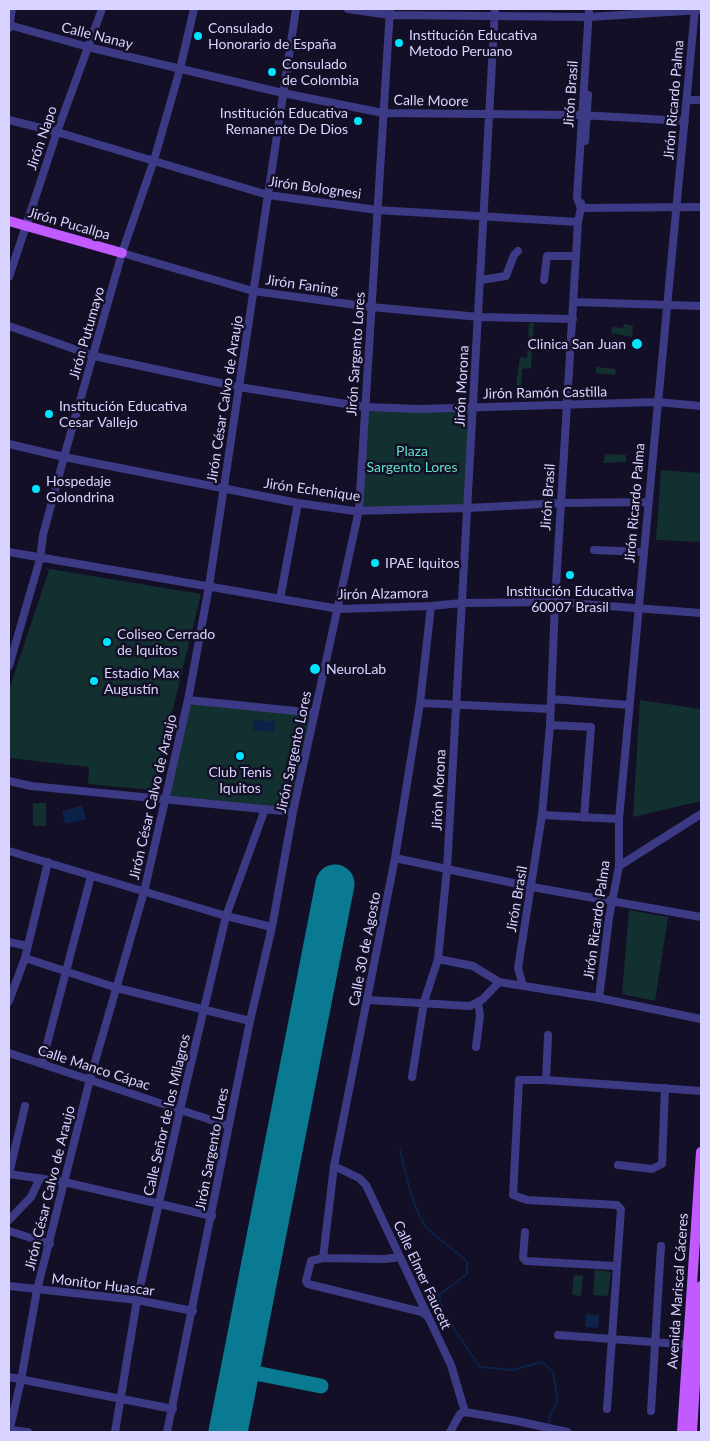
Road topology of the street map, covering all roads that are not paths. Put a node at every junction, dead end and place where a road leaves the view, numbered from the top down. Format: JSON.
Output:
{"nodes":[{"id":1,"x":12,"y":9,"type":"edge"},
{"id":2,"x":102,"y":9,"type":"edge"},
{"id":3,"x":194,"y":9,"type":"edge"},
{"id":4,"x":296,"y":9,"type":"edge"},
{"id":5,"x":348,"y":9,"type":"edge"},
{"id":6,"x":697,"y":10,"type":"edge"},
{"id":7,"x":390,"y":12,"type":"edge"},
{"id":8,"x":495,"y":12,"type":"edge"},
{"id":9,"x":591,"y":13,"type":"edge"},
{"id":10,"x":9,"y":26,"type":"edge"},
{"id":11,"x":88,"y":47,"type":"junction"},
{"id":12,"x":180,"y":69,"type":"junction"},
{"id":13,"x":283,"y":94,"type":"junction"},
{"id":14,"x":687,"y":100,"type":"junction"},
{"id":15,"x":701,"y":100,"type":"edge"},
{"id":16,"x":383,"y":112,"type":"junction"},
{"id":17,"x":490,"y":114,"type":"junction"},
{"id":18,"x":584,"y":115,"type":"junction"},
{"id":19,"x":9,"y":120,"type":"edge"},
{"id":20,"x":685,"y":121,"type":"junction"},
{"id":21,"x":57,"y":132,"type":"junction"},
{"id":22,"x":154,"y":160,"type":"junction"},
{"id":23,"x":268,"y":195,"type":"junction"},
{"id":24,"x":676,"y":207,"type":"junction"},
{"id":25,"x":701,"y":207,"type":"edge"},
{"id":26,"x":581,"y":208,"type":"junction"},
{"id":27,"x":377,"y":210,"type":"junction"},
{"id":28,"x":485,"y":215,"type":"junction"},
{"id":29,"x":9,"y":221,"type":"edge"},
{"id":30,"x":578,"y":222,"type":"junction"},
{"id":31,"x":25,"y":226,"type":"junction"},
{"id":32,"x":518,"y":251,"type":"dead end"},
{"id":33,"x":122,"y":253,"type":"junction"},
{"id":34,"x":576,"y":256,"type":"junction"},
{"id":35,"x":9,"y":278,"type":"edge"},
{"id":36,"x":481,"y":280,"type":"junction"},
{"id":37,"x":544,"y":280,"type":"dead end"},
{"id":38,"x":253,"y":292,"type":"junction"},
{"id":39,"x":574,"y":302,"type":"junction"},
{"id":40,"x":666,"y":305,"type":"junction"},
{"id":41,"x":701,"y":306,"type":"edge"},
{"id":42,"x":371,"y":307,"type":"junction"},
{"id":43,"x":479,"y":317,"type":"junction"},
{"id":44,"x":573,"y":319,"type":"junction"},
{"id":45,"x":9,"y":326,"type":"edge"},
{"id":46,"x":94,"y":356,"type":"junction"},
{"id":47,"x":239,"y":387,"type":"junction"},
{"id":48,"x":657,"y":402,"type":"junction"},
{"id":49,"x":567,"y":406,"type":"junction"},
{"id":50,"x":701,"y":406,"type":"edge"},
{"id":51,"x":365,"y":407,"type":"junction"},
{"id":52,"x":474,"y":407,"type":"junction"},
{"id":53,"x":9,"y":444,"type":"edge"},
{"id":54,"x":64,"y":457,"type":"junction"},
{"id":55,"x":224,"y":487,"type":"junction"},
{"id":56,"x":561,"y":502,"type":"junction"},
{"id":57,"x":648,"y":502,"type":"junction"},
{"id":58,"x":298,"y":503,"type":"junction"},
{"id":59,"x":468,"y":508,"type":"junction"},
{"id":60,"x":359,"y":510,"type":"junction"},
{"id":61,"x":594,"y":550,"type":"dead end"},
{"id":62,"x":9,"y":552,"type":"edge"},
{"id":63,"x":643,"y":552,"type":"junction"},
{"id":64,"x":40,"y":559,"type":"junction"},
{"id":65,"x":209,"y":586,"type":"junction"},
{"id":66,"x":280,"y":599,"type":"junction"},
{"id":67,"x":555,"y":602,"type":"junction"},
{"id":68,"x":461,"y":603,"type":"junction"},
{"id":69,"x":431,"y":606,"type":"junction"},
{"id":70,"x":339,"y":609,"type":"junction"},
{"id":71,"x":638,"y":609,"type":"junction"},
{"id":72,"x":701,"y":613,"type":"edge"},
{"id":73,"x":9,"y":663,"type":"edge"},
{"id":74,"x":551,"y":699,"type":"junction"},
{"id":75,"x":188,"y":700,"type":"junction"},
{"id":76,"x":420,"y":703,"type":"junction"},
{"id":77,"x":455,"y":705,"type":"junction"},
{"id":78,"x":629,"y":705,"type":"junction"},
{"id":79,"x":551,"y":709,"type":"junction"},
{"id":80,"x":315,"y":713,"type":"junction"},
{"id":81,"x":550,"y":725,"type":"junction"},
{"id":82,"x":9,"y":781,"type":"edge"},
{"id":83,"x":163,"y":799,"type":"junction"},
{"id":84,"x":264,"y":809,"type":"junction"},
{"id":85,"x":293,"y":812,"type":"junction"},
{"id":86,"x":701,"y":814,"type":"edge"},
{"id":87,"x":542,"y":815,"type":"junction"},
{"id":88,"x":584,"y":818,"type":"junction"},
{"id":89,"x":619,"y":819,"type":"junction"},
{"id":90,"x":9,"y":851,"type":"edge"},
{"id":91,"x":395,"y":858,"type":"junction"},
{"id":92,"x":48,"y":862,"type":"junction"},
{"id":93,"x":619,"y":866,"type":"junction"},
{"id":94,"x":448,"y":870,"type":"junction"},
{"id":95,"x":91,"y":876,"type":"junction"},
{"id":96,"x":532,"y":886,"type":"junction"},
{"id":97,"x":144,"y":892,"type":"junction"},
{"id":98,"x":613,"y":900,"type":"junction"},
{"id":99,"x":226,"y":916,"type":"junction"},
{"id":100,"x":701,"y":917,"type":"edge"},
{"id":101,"x":272,"y":927,"type":"junction"},
{"id":102,"x":9,"y":942,"type":"edge"},
{"id":103,"x":27,"y":946,"type":"junction"},
{"id":104,"x":24,"y":958,"type":"junction"},
{"id":105,"x":438,"y":958,"type":"junction"},
{"id":106,"x":66,"y":971,"type":"junction"},
{"id":107,"x":518,"y":976,"type":"junction"},
{"id":108,"x":501,"y":982,"type":"junction"},
{"id":109,"x":523,"y":986,"type":"junction"},
{"id":110,"x":117,"y":988,"type":"junction"},
{"id":111,"x":599,"y":998,"type":"junction"},
{"id":112,"x":368,"y":1000,"type":"junction"},
{"id":113,"x":9,"y":1001,"type":"edge"},
{"id":114,"x":424,"y":1002,"type":"junction"},
{"id":115,"x":478,"y":1002,"type":"junction"},
{"id":116,"x":204,"y":1011,"type":"junction"},
{"id":117,"x":701,"y":1019,"type":"edge"},
{"id":118,"x":250,"y":1021,"type":"junction"},
{"id":119,"x":548,"y":1035,"type":"dead end"},
{"id":120,"x":476,"y":1047,"type":"dead end"},
{"id":121,"x":9,"y":1053,"type":"edge"},
{"id":122,"x":42,"y":1063,"type":"junction"},
{"id":123,"x":412,"y":1077,"type":"dead end"},
{"id":124,"x":90,"y":1079,"type":"junction"},
{"id":125,"x":546,"y":1080,"type":"junction"},
{"id":126,"x":665,"y":1088,"type":"junction"},
{"id":127,"x":701,"y":1091,"type":"edge"},
{"id":128,"x":25,"y":1106,"type":"dead end"},
{"id":129,"x":180,"y":1110,"type":"junction"},
{"id":130,"x":229,"y":1126,"type":"junction"},
{"id":131,"x":701,"y":1152,"type":"edge"},
{"id":132,"x":618,"y":1165,"type":"dead end"},
{"id":133,"x":334,"y":1166,"type":"junction"},
{"id":134,"x":9,"y":1174,"type":"edge"},
{"id":135,"x":40,"y":1178,"type":"junction"},
{"id":136,"x":64,"y":1182,"type":"junction"},
{"id":137,"x":158,"y":1204,"type":"junction"},
{"id":138,"x":212,"y":1216,"type":"junction"},
{"id":139,"x":9,"y":1220,"type":"edge"},
{"id":140,"x":9,"y":1231,"type":"edge"},
{"id":141,"x":525,"y":1232,"type":"dead end"},
{"id":142,"x":50,"y":1244,"type":"junction"},
{"id":143,"x":698,"y":1245,"type":"edge"},
{"id":144,"x":660,"y":1246,"type":"dead end"},
{"id":145,"x":400,"y":1257,"type":"junction"},
{"id":146,"x":323,"y":1258,"type":"junction"},
{"id":147,"x":615,"y":1266,"type":"junction"},
{"id":148,"x":9,"y":1286,"type":"edge"},
{"id":149,"x":701,"y":1286,"type":"edge"},
{"id":150,"x":37,"y":1290,"type":"junction"},
{"id":151,"x":137,"y":1300,"type":"junction"},
{"id":152,"x":193,"y":1311,"type":"junction"},
{"id":153,"x":428,"y":1317,"type":"junction"},
{"id":154,"x":558,"y":1335,"type":"dead end"},
{"id":155,"x":611,"y":1340,"type":"junction"},
{"id":156,"x":655,"y":1342,"type":"junction"},
{"id":157,"x":693,"y":1345,"type":"junction"},
{"id":158,"x":9,"y":1377,"type":"edge"},
{"id":159,"x":21,"y":1380,"type":"junction"},
{"id":160,"x":121,"y":1399,"type":"junction"},
{"id":161,"x":173,"y":1409,"type":"junction"},
{"id":162,"x":606,"y":1409,"type":"dead end"},
{"id":163,"x":651,"y":1411,"type":"dead end"},
{"id":164,"x":465,"y":1412,"type":"junction"},
{"id":165,"x":9,"y":1431,"type":"edge"},
{"id":166,"x":28,"y":1432,"type":"edge"},
{"id":167,"x":114,"y":1432,"type":"edge"},
{"id":168,"x":167,"y":1432,"type":"edge"},
{"id":169,"x":450,"y":1432,"type":"edge"},
{"id":170,"x":567,"y":1432,"type":"edge"},
{"id":171,"x":682,"y":1432,"type":"edge"},
{"id":172,"x":692,"y":1432,"type":"edge"}],
"edges":[{"from":1,"to":10,"type":"street"},
{"from":2,"to":11,"type":"street","name":"Jirón Napo"},
{"from":3,"to":12,"type":"street","name":"Jirón Putumayo"},
{"from":4,"to":13,"type":"street","name":"Jirón César Calvo de Araujo"},
{"from":5,"to":7,"type":"street"},
{"from":6,"to":9,"type":"street"},
{"from":6,"to":14,"type":"street","name":"Jirón Ricardo Palma"},
{"from":7,"to":8,"type":"street"},
{"from":7,"to":16,"type":"street","name":"Jirón Sargento Lores"},
{"from":8,"to":9,"type":"street"},
{"from":8,"to":17,"type":"street","name":"Jirón Morona"},
{"from":9,"to":18,"type":"street","name":"Jirón Brasil"},
{"from":10,"to":11,"type":"street","name":"Calle Nanay"},
{"from":11,"to":12,"type":"street","name":"Calle Nanay"},
{"from":11,"to":21,"type":"street","name":"Jirón Napo"},
{"from":12,"to":13,"type":"street","name":"Calle Moore"},
{"from":12,"to":22,"type":"street","name":"Jirón Putumayo"},
{"from":13,"to":16,"type":"street","name":"Calle Moore"},
{"from":13,"to":23,"type":"street","name":"Jirón César Calvo de Araujo"},
{"from":14,"to":15,"type":"street"},
{"from":14,"to":20,"type":"street","name":"Jirón Ricardo Palma"},
{"from":16,"to":17,"type":"street","name":"Calle Moore"},
{"from":16,"to":27,"type":"street","name":"Jirón Sargento Lores"},
{"from":17,"to":18,"type":"street","name":"Calle Moore"},
{"from":17,"to":28,"type":"street","name":"Jirón Morona"},
{"from":18,"to":20,"type":"street","name":"Calle Moore"},
{"from":18,"to":26,"type":"street","name":"Jirón Brasil"},
{"from":19,"to":21,"type":"street","name":"Jirón Bolognesi"},
{"from":20,"to":24,"type":"street","name":"Jirón Ricardo Palma"},
{"from":21,"to":22,"type":"street","name":"Jirón Bolognesi"},
{"from":21,"to":31,"type":"street","name":"Jirón Napo"},
{"from":22,"to":23,"type":"street","name":"Jirón Bolognesi"},
{"from":22,"to":33,"type":"street","name":"Jirón Putumayo"},
{"from":23,"to":27,"type":"street","name":"Jirón Bolognesi"},
{"from":23,"to":38,"type":"street","name":"Jirón César Calvo de Araujo"},
{"from":24,"to":25,"type":"street"},
{"from":24,"to":26,"type":"street"},
{"from":24,"to":40,"type":"street","name":"Jirón Ricardo Palma"},
{"from":26,"to":30,"type":"street","name":"Jirón Brasil"},
{"from":27,"to":28,"type":"street","name":"Jirón Bolognesi"},
{"from":27,"to":42,"type":"street","name":"Jirón Sargento Lores"},
{"from":28,"to":30,"type":"street","name":"Jirón Bolognesi"},
{"from":28,"to":36,"type":"street","name":"Jirón Morona"},
{"from":29,"to":31,"type":"main road","name":"Jirón Pucallpa"},
{"from":30,"to":34,"type":"street","name":"Jirón Brasil"},
{"from":31,"to":33,"type":"main road","name":"Jirón Pucallpa"},
{"from":31,"to":35,"type":"street","name":"Jirón Napo"},
{"from":32,"to":36,"type":"street"},
{"from":33,"to":38,"type":"street","name":"Jirón Faning"},
{"from":33,"to":46,"type":"street","name":"Jirón Putumayo"},
{"from":34,"to":37,"type":"street"},
{"from":34,"to":39,"type":"street","name":"Jirón Brasil"},
{"from":36,"to":43,"type":"street","name":"Jirón Morona"},
{"from":38,"to":42,"type":"street","name":"Jirón Faning"},
{"from":38,"to":47,"type":"street","name":"Jirón César Calvo de Araujo"},
{"from":39,"to":40,"type":"street"},
{"from":39,"to":44,"type":"street","name":"Jirón Brasil"},
{"from":40,"to":41,"type":"street"},
{"from":40,"to":48,"type":"street","name":"Jirón Ricardo Palma"},
{"from":42,"to":43,"type":"street","name":"Jirón Faning"},
{"from":42,"to":51,"type":"street","name":"Jirón Sargento Lores"},
{"from":43,"to":44,"type":"street","name":"Jirón Faning"},
{"from":43,"to":52,"type":"street","name":"Jirón Morona"},
{"from":44,"to":49,"type":"street","name":"Jirón Brasil"},
{"from":45,"to":46,"type":"street","name":"Jirón Ramón Castilla"},
{"from":46,"to":47,"type":"street","name":"Jirón Ramón Castilla"},
{"from":46,"to":54,"type":"street","name":"Jirón Putumayo"},
{"from":47,"to":51,"type":"street","name":"Jirón Ramón Castilla"},
{"from":47,"to":55,"type":"street","name":"Jirón César Calvo de Araujo"},
{"from":48,"to":49,"type":"street","name":"Jirón Ramón Castilla"},
{"from":48,"to":50,"type":"street","name":"Jirón Ramón Castilla"},
{"from":48,"to":57,"type":"street","name":"Jirón Ricardo Palma"},
{"from":49,"to":52,"type":"street","name":"Jirón Ramón Castilla"},
{"from":49,"to":56,"type":"street","name":"Jirón Brasil"},
{"from":51,"to":52,"type":"street","name":"Jirón Ramón Castilla"},
{"from":51,"to":60,"type":"street","name":"Jirón Sargento Lores"},
{"from":52,"to":59,"type":"street","name":"Jirón Morona"},
{"from":53,"to":54,"type":"street","name":"Jirón Echenique"},
{"from":54,"to":55,"type":"street","name":"Jirón Echenique"},
{"from":54,"to":64,"type":"street","name":"Jirón Putumayo"},
{"from":55,"to":58,"type":"street","name":"Jirón Echenique"},
{"from":55,"to":65,"type":"street","name":"Jirón César Calvo de Araujo"},
{"from":56,"to":57,"type":"street","name":"Jirón Echenique"},
{"from":56,"to":59,"type":"street","name":"Jirón Echenique"},
{"from":56,"to":67,"type":"street","name":"Jirón Brasil"},
{"from":57,"to":63,"type":"street","name":"Jirón Ricardo Palma"},
{"from":58,"to":60,"type":"street","name":"Jirón Echenique"},
{"from":58,"to":66,"type":"street"},
{"from":59,"to":60,"type":"street","name":"Jirón Echenique"},
{"from":59,"to":68,"type":"street","name":"Jirón Morona"},
{"from":60,"to":70,"type":"street","name":"Jirón Sargento Lores"},
{"from":61,"to":63,"type":"street"},
{"from":62,"to":64,"type":"street","name":"Jirón Alzamora"},
{"from":63,"to":71,"type":"street","name":"Jirón Ricardo Palma"},
{"from":64,"to":65,"type":"street","name":"Jirón Alzamora"},
{"from":64,"to":73,"type":"street","name":"Jirón Putumayo"},
{"from":65,"to":66,"type":"street","name":"Jirón Alzamora"},
{"from":65,"to":75,"type":"street","name":"Jirón César Calvo de Araujo"},
{"from":66,"to":70,"type":"street","name":"Jirón Alzamora"},
{"from":67,"to":68,"type":"street","name":"Jirón Alzamora"},
{"from":67,"to":71,"type":"street","name":"Jirón Alzamora"},
{"from":67,"to":74,"type":"street","name":"Jirón Brasil"},
{"from":68,"to":69,"type":"street","name":"Jirón Alzamora"},
{"from":68,"to":77,"type":"street","name":"Jirón Morona"},
{"from":69,"to":70,"type":"street","name":"Jirón Alzamora"},
{"from":69,"to":76,"type":"street","name":"Calle 30 de Agosto"},
{"from":70,"to":80,"type":"street","name":"Jirón Sargento Lores"},
{"from":71,"to":72,"type":"street","name":"Jirón Alzamora"},
{"from":71,"to":78,"type":"street","name":"Jirón Ricardo Palma"},
{"from":74,"to":78,"type":"street"},
{"from":74,"to":79,"type":"street","name":"Jirón Brasil"},
{"from":75,"to":80,"type":"street"},
{"from":75,"to":83,"type":"street","name":"Jirón César Calvo de Araujo"},
{"from":76,"to":77,"type":"street"},
{"from":76,"to":91,"type":"street","name":"Calle 30 de Agosto"},
{"from":77,"to":79,"type":"street"},
{"from":77,"to":94,"type":"street","name":"Jirón Morona"},
{"from":78,"to":89,"type":"street","name":"Jirón Ricardo Palma"},
{"from":79,"to":81,"type":"street","name":"Jirón Brasil"},
{"from":80,"to":85,"type":"street","name":"Jirón Sargento Lores"},
{"from":81,"to":87,"type":"street","name":"Jirón Brasil"},
{"from":81,"to":88,"type":"street"},
{"from":82,"to":83,"type":"street"},
{"from":83,"to":84,"type":"street"},
{"from":83,"to":97,"type":"street","name":"Jirón César Calvo de Araujo"},
{"from":84,"to":85,"type":"street"},
{"from":84,"to":99,"type":"street","name":"Calle Señor de los Milagros"},
{"from":85,"to":101,"type":"street","name":"Jirón Sargento Lores"},
{"from":86,"to":93,"type":"street"},
{"from":87,"to":88,"type":"street"},
{"from":87,"to":96,"type":"street","name":"Jirón Brasil"},
{"from":88,"to":89,"type":"street"},
{"from":89,"to":93,"type":"street","name":"Jirón Ricardo Palma"},
{"from":90,"to":92,"type":"street"},
{"from":91,"to":94,"type":"street"},
{"from":91,"to":112,"type":"street","name":"Calle 30 de Agosto"},
{"from":92,"to":95,"type":"street"},
{"from":92,"to":103,"type":"street"},
{"from":93,"to":98,"type":"street","name":"Jirón Ricardo Palma"},
{"from":94,"to":96,"type":"street"},
{"from":94,"to":105,"type":"street","name":"Jirón Morona"},
{"from":95,"to":97,"type":"street"},
{"from":95,"to":106,"type":"street"},
{"from":96,"to":98,"type":"street"},
{"from":96,"to":107,"type":"street","name":"Jirón Brasil"},
{"from":97,"to":99,"type":"street"},
{"from":97,"to":110,"type":"street","name":"Jirón César Calvo de Araujo"},
{"from":98,"to":100,"type":"street"},
{"from":98,"to":111,"type":"street","name":"Jirón Ricardo Palma"},
{"from":99,"to":101,"type":"street"},
{"from":99,"to":116,"type":"street","name":"Calle Señor de los Milagros"},
{"from":101,"to":118,"type":"street","name":"Jirón Sargento Lores"},
{"from":102,"to":103,"type":"street"},
{"from":103,"to":104,"type":"street"},
{"from":104,"to":106,"type":"street"},
{"from":104,"to":113,"type":"street"},
{"from":105,"to":108,"type":"street"},
{"from":105,"to":114,"type":"street","name":"Jirón Morona"},
{"from":106,"to":110,"type":"street"},
{"from":106,"to":122,"type":"street"},
{"from":107,"to":108,"type":"street"},
{"from":107,"to":109,"type":"street"},
{"from":108,"to":109,"type":"street"},
{"from":108,"to":115,"type":"street"},
{"from":109,"to":111,"type":"street"},
{"from":110,"to":116,"type":"street"},
{"from":110,"to":124,"type":"street","name":"Jirón César Calvo de Araujo"},
{"from":111,"to":117,"type":"street"},
{"from":112,"to":114,"type":"street"},
{"from":112,"to":133,"type":"street","name":"Calle 30 de Agosto"},
{"from":114,"to":115,"type":"street"},
{"from":114,"to":123,"type":"street","name":"Jirón Morona"},
{"from":115,"to":120,"type":"street"},
{"from":116,"to":118,"type":"street"},
{"from":116,"to":129,"type":"street","name":"Calle Señor de los Milagros"},
{"from":118,"to":130,"type":"street","name":"Jirón Sargento Lores"},
{"from":119,"to":125,"type":"street"},
{"from":121,"to":122,"type":"street","name":"Calle Manco Cápac"},
{"from":122,"to":124,"type":"street","name":"Calle Manco Cápac"},
{"from":124,"to":129,"type":"street","name":"Calle Manco Cápac"},
{"from":124,"to":136,"type":"street","name":"Jirón César Calvo de Araujo"},
{"from":125,"to":126,"type":"street"},
{"from":125,"to":147,"type":"street"},
{"from":126,"to":127,"type":"street"},
{"from":126,"to":132,"type":"street"},
{"from":128,"to":134,"type":"street"},
{"from":129,"to":130,"type":"street","name":"Calle Manco Cápac"},
{"from":129,"to":137,"type":"street","name":"Calle Señor de los Milagros"},
{"from":130,"to":138,"type":"street","name":"Jirón Sargento Lores"},
{"from":131,"to":143,"type":"main road","name":"Avenida Mariscal Cáceres"},
{"from":133,"to":145,"type":"street","name":"Calle Elmer Faucett"},
{"from":133,"to":146,"type":"street","name":"Calle 30 de Agosto"},
{"from":134,"to":135,"type":"street"},
{"from":135,"to":136,"type":"street"},
{"from":135,"to":139,"type":"street"},
{"from":136,"to":137,"type":"street"},
{"from":136,"to":142,"type":"street","name":"Jirón César Calvo de Araujo"},
{"from":137,"to":138,"type":"street"},
{"from":137,"to":151,"type":"street","name":"Calle Señor de los Milagros"},
{"from":138,"to":152,"type":"street","name":"Jirón Sargento Lores"},
{"from":140,"to":142,"type":"street"},
{"from":141,"to":147,"type":"street"},
{"from":142,"to":150,"type":"street","name":"Jirón César Calvo de Araujo"},
{"from":143,"to":157,"type":"main road","name":"Avenida Mariscal Cáceres"},
{"from":144,"to":156,"type":"street"},
{"from":145,"to":146,"type":"street"},
{"from":145,"to":153,"type":"street","name":"Calle Elmer Faucett"},
{"from":146,"to":153,"type":"street"},
{"from":147,"to":155,"type":"street"},
{"from":148,"to":150,"type":"street","name":"Monitor Huascar"},
{"from":149,"to":157,"type":"main road","name":"Avenida Mariscal Cáceres"},
{"from":150,"to":151,"type":"street","name":"Monitor Huascar"},
{"from":150,"to":159,"type":"street","name":"Jirón César Calvo de Araujo"},
{"from":151,"to":152,"type":"street","name":"Monitor Huascar"},
{"from":151,"to":160,"type":"street","name":"Calle Señor de los Milagros"},
{"from":152,"to":161,"type":"street","name":"Jirón Sargento Lores"},
{"from":153,"to":164,"type":"street","name":"Calle Elmer Faucett"},
{"from":154,"to":155,"type":"street"},
{"from":155,"to":156,"type":"street"},
{"from":155,"to":162,"type":"street"},
{"from":156,"to":157,"type":"street"},
{"from":156,"to":163,"type":"street"},
{"from":157,"to":171,"type":"main road","name":"Avenida Mariscal Cáceres"},
{"from":157,"to":172,"type":"main road","name":"Avenida Mariscal Cáceres"},
{"from":158,"to":159,"type":"street"},
{"from":159,"to":160,"type":"street"},
{"from":159,"to":165,"type":"street","name":"Jirón César Calvo de Araujo"},
{"from":160,"to":161,"type":"street"},
{"from":160,"to":167,"type":"street","name":"Calle Señor de los Milagros"},
{"from":161,"to":168,"type":"street","name":"Jirón Sargento Lores"},
{"from":164,"to":169,"type":"street"},
{"from":164,"to":170,"type":"street"},
{"from":165,"to":166,"type":"street"}]}
